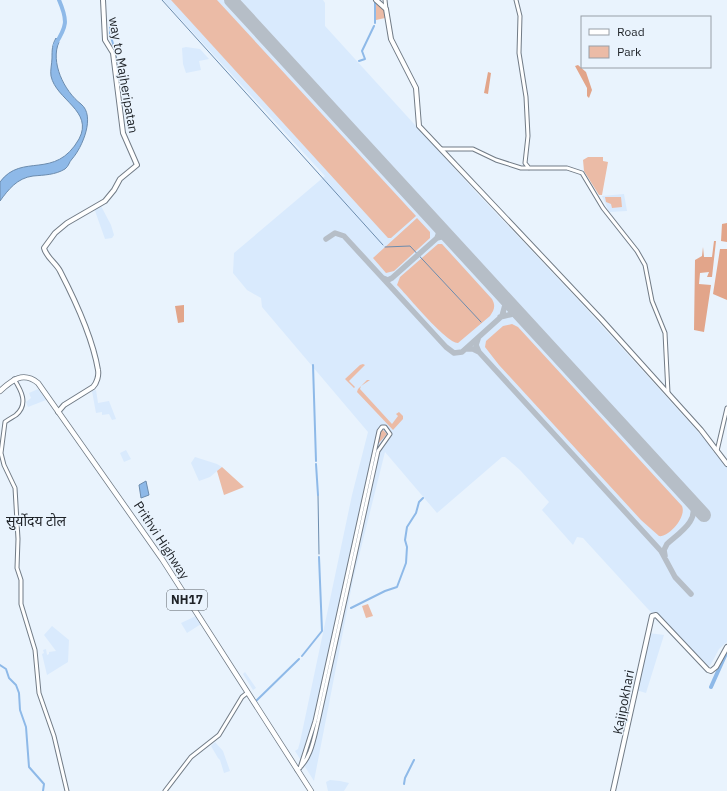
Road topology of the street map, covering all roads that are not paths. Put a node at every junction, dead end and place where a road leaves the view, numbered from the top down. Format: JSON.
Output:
{"nodes":[{"id":1,"x":103,"y":0,"type":"edge"},
{"id":2,"x":376,"y":0,"type":"edge"},
{"id":3,"x":385,"y":0,"type":"edge"},
{"id":4,"x":516,"y":0,"type":"edge"},
{"id":5,"x":386,"y":9,"type":"junction"},
{"id":6,"x":440,"y":149,"type":"junction"},
{"id":7,"x":529,"y":168,"type":"junction"},
{"id":8,"x":14,"y":379,"type":"junction"},
{"id":9,"x":0,"y":391,"type":"edge"},
{"id":10,"x":668,"y":395,"type":"junction"},
{"id":11,"x":727,"y":408,"type":"edge"},
{"id":12,"x":58,"y":412,"type":"junction"},
{"id":13,"x":717,"y":452,"type":"junction"},
{"id":14,"x":727,"y":464,"type":"edge"},
{"id":15,"x":727,"y":647,"type":"edge"},
{"id":16,"x":247,"y":693,"type":"junction"},
{"id":17,"x":298,"y":769,"type":"junction"},
{"id":18,"x":68,"y":791,"type":"edge"},
{"id":19,"x":165,"y":791,"type":"edge"},
{"id":20,"x":311,"y":791,"type":"edge"},
{"id":21,"x":613,"y":791,"type":"edge"}],
"edges":[{"from":1,"to":12,"type":"main road","name":"way to Majheripatan"},
{"from":2,"to":5,"type":"main road"},
{"from":3,"to":5,"type":"street"},
{"from":4,"to":7,"type":"street"},
{"from":5,"to":6,"type":"main road"},
{"from":6,"to":7,"type":"street"},
{"from":6,"to":10,"type":"main road"},
{"from":7,"to":10,"type":"street"},
{"from":8,"to":9,"type":"highway"},
{"from":8,"to":12,"type":"highway","name":"Prithvi Highway","number":"NH17"},
{"from":8,"to":18,"type":"street"},
{"from":10,"to":13,"type":"main road"},
{"from":11,"to":13,"type":"street"},
{"from":12,"to":16,"type":"highway","name":"Prithvi Highway","number":"NH17"},
{"from":13,"to":14,"type":"main road"},
{"from":15,"to":21,"type":"main road","name":"Kajipokhari"},
{"from":16,"to":17,"type":"highway","name":"Prithvi Highway","number":"NH17"},
{"from":16,"to":19,"type":"street"},
{"from":17,"to":17,"type":"street"},
{"from":17,"to":20,"type":"highway","name":"Prithvi Highway","number":"NH17"}]}
